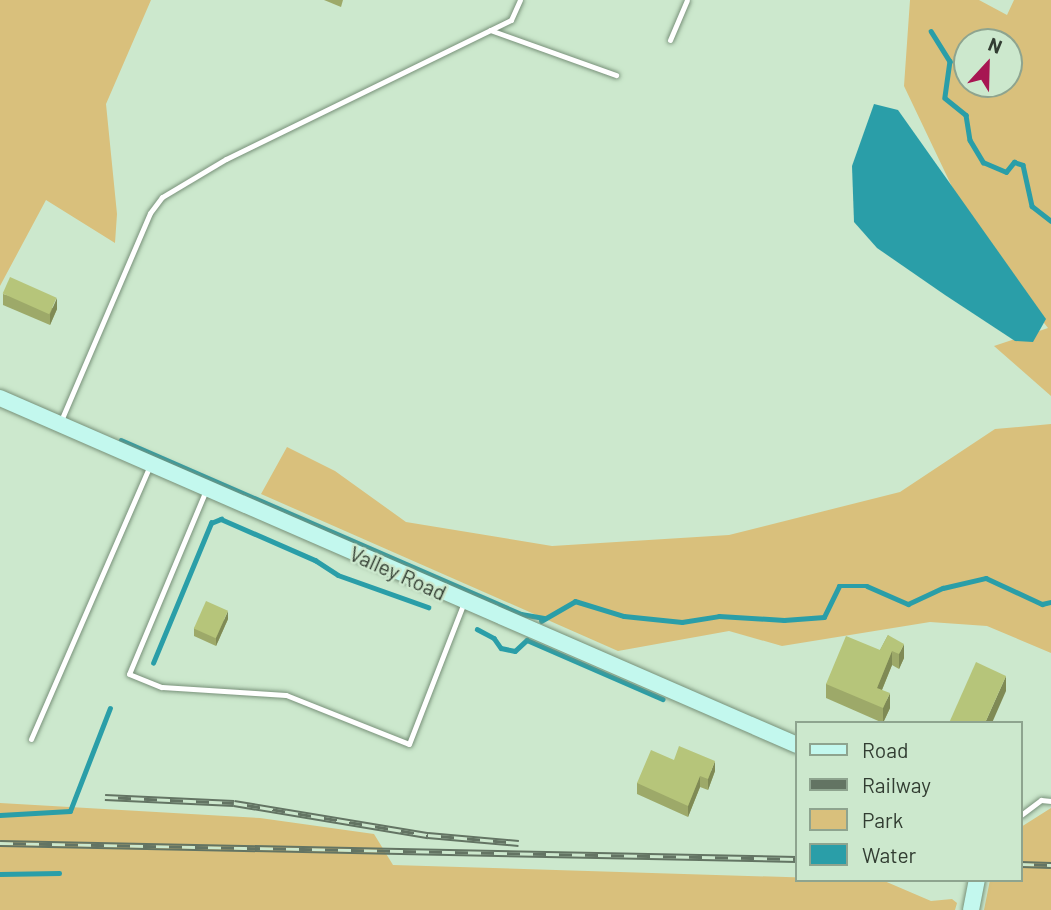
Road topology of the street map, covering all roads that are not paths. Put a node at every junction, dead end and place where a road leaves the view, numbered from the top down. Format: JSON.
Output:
{"nodes":[{"id":1,"x":520,"y":0,"type":"edge"},
{"id":2,"x":687,"y":0,"type":"edge"},
{"id":3,"x":490,"y":30,"type":"junction"},
{"id":4,"x":670,"y":40,"type":"dead end"},
{"id":5,"x":615,"y":75,"type":"dead end"},
{"id":6,"x":0,"y":398,"type":"edge"},
{"id":7,"x":59,"y":425,"type":"junction"},
{"id":8,"x":150,"y":465,"type":"junction"},
{"id":9,"x":206,"y":490,"type":"junction"},
{"id":10,"x":464,"y":603,"type":"junction"},
{"id":11,"x":31,"y":739,"type":"dead end"},
{"id":12,"x":796,"y":745,"type":"edge"},
{"id":13,"x":1051,"y":802,"type":"edge"},
{"id":14,"x":1023,"y":814,"type":"edge"},
{"id":15,"x":977,"y":882,"type":"edge"},
{"id":16,"x":971,"y":910,"type":"edge"}],
"edges":[{"from":1,"to":3,"type":"lane"},
{"from":2,"to":4,"type":"lane"},
{"from":3,"to":5,"type":"lane"},
{"from":3,"to":7,"type":"lane"},
{"from":6,"to":7,"type":"street","name":"Valley Road"},
{"from":7,"to":8,"type":"street","name":"Valley Road"},
{"from":8,"to":9,"type":"street","name":"Valley Road"},
{"from":8,"to":11,"type":"lane"},
{"from":9,"to":10,"type":"street","name":"Valley Road"},
{"from":9,"to":10,"type":"lane"},
{"from":10,"to":12,"type":"street","name":"Valley Road"},
{"from":13,"to":14,"type":"lane"},
{"from":15,"to":16,"type":"street"}]}
